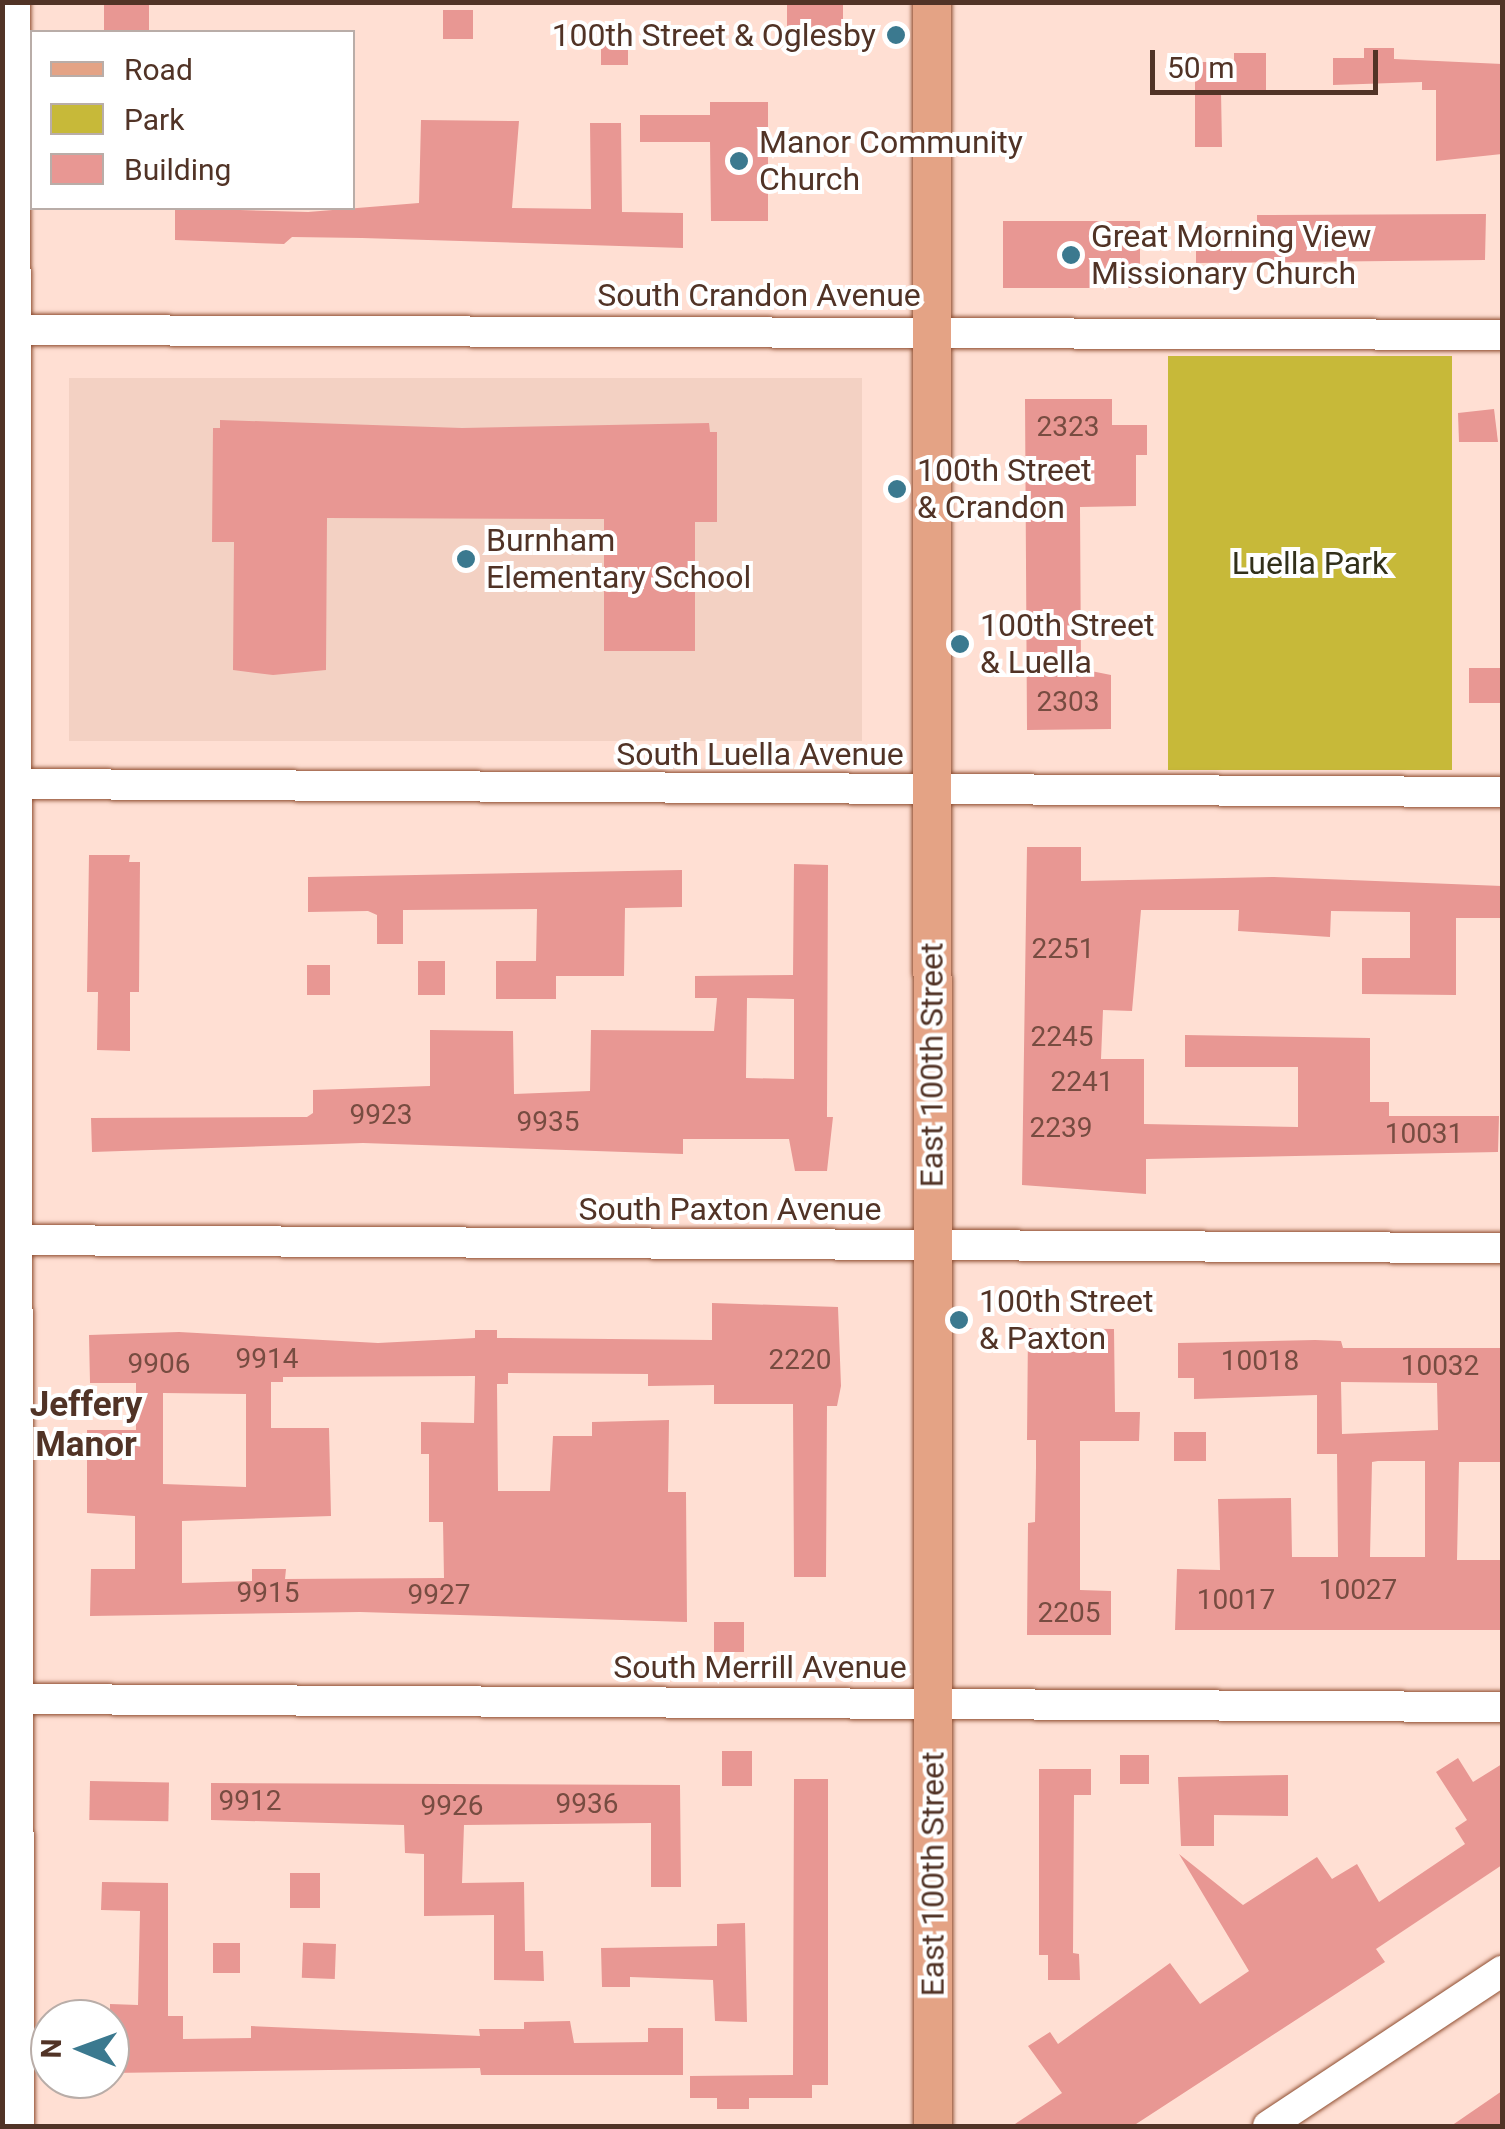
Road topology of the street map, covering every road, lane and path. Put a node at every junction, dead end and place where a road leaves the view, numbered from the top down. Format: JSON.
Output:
{"nodes":[{"id":1,"x":15,"y":2,"type":"edge"},
{"id":2,"x":932,"y":2,"type":"edge"},
{"id":3,"x":16,"y":330,"type":"junction"},
{"id":4,"x":932,"y":331,"type":"junction"},
{"id":5,"x":1502,"y":335,"type":"edge"},
{"id":6,"x":16,"y":784,"type":"junction"},
{"id":7,"x":932,"y":790,"type":"junction"},
{"id":8,"x":1502,"y":792,"type":"edge"},
{"id":9,"x":10,"y":1240,"type":"edge"},
{"id":10,"x":932,"y":1246,"type":"junction"},
{"id":11,"x":1502,"y":1248,"type":"edge"},
{"id":12,"x":18,"y":1699,"type":"junction"},
{"id":13,"x":932,"y":1702,"type":"junction"},
{"id":14,"x":1502,"y":1708,"type":"edge"},
{"id":15,"x":10,"y":1795,"type":"edge"},
{"id":16,"x":1502,"y":1971,"type":"edge"},
{"id":17,"x":18,"y":2126,"type":"edge"},
{"id":18,"x":932,"y":2126,"type":"edge"},
{"id":19,"x":1268,"y":2126,"type":"edge"}],
"edges":[{"from":1,"to":3,"type":"street"},
{"from":2,"to":4,"type":"main road","name":"East 100th Street"},
{"from":3,"to":4,"type":"street","name":"South Crandon Avenue"},
{"from":3,"to":6,"type":"street"},
{"from":4,"to":5,"type":"street","name":"South Crandon Avenue"},
{"from":4,"to":7,"type":"main road","name":"East 100th Street"},
{"from":6,"to":7,"type":"street","name":"South Luella Avenue"},
{"from":6,"to":9,"type":"street"},
{"from":7,"to":8,"type":"street","name":"South Luella Avenue"},
{"from":7,"to":10,"type":"main road","name":"East 100th Street"},
{"from":9,"to":10,"type":"street","name":"South Paxton Avenue"},
{"from":9,"to":12,"type":"street"},
{"from":10,"to":11,"type":"street","name":"South Paxton Avenue"},
{"from":10,"to":13,"type":"main road","name":"East 100th Street"},
{"from":12,"to":13,"type":"street","name":"South Merrill Avenue"},
{"from":12,"to":15,"type":"street"},
{"from":13,"to":14,"type":"street","name":"South Merrill Avenue"},
{"from":13,"to":18,"type":"main road","name":"East 100th Street"},
{"from":15,"to":17,"type":"street"},
{"from":16,"to":19,"type":"street"}]}
